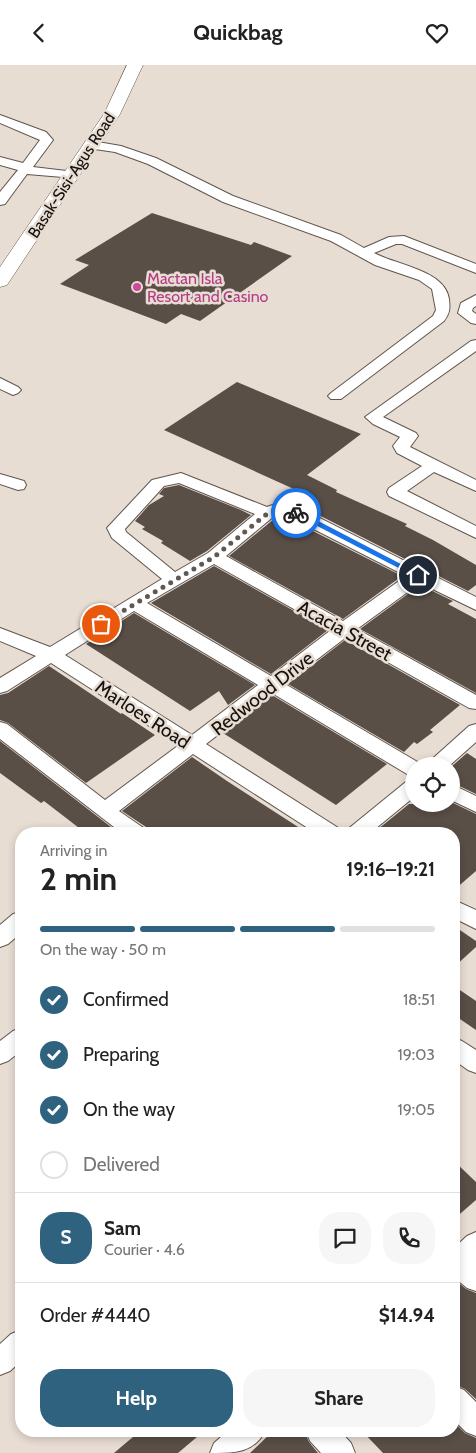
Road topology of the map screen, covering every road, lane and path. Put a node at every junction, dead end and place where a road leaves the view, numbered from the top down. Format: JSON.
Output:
{"nodes":[{"id":1,"x":135,"y":65,"type":"edge"},
{"id":2,"x":0,"y":119,"type":"edge"},
{"id":3,"x":92,"y":145,"type":"junction"},
{"id":4,"x":0,"y":161,"type":"edge"},
{"id":5,"x":25,"y":167,"type":"junction"},
{"id":6,"x":73,"y":173,"type":"junction"},
{"id":7,"x":15,"y":180,"type":"junction"},
{"id":8,"x":0,"y":188,"type":"edge"},
{"id":9,"x":0,"y":201,"type":"edge"},
{"id":10,"x":363,"y":253,"type":"junction"},
{"id":11,"x":476,"y":269,"type":"edge"},
{"id":12,"x":0,"y":281,"type":"edge"},
{"id":13,"x":476,"y":299,"type":"edge"},
{"id":14,"x":476,"y":320,"type":"edge"},
{"id":15,"x":476,"y":344,"type":"edge"},
{"id":16,"x":336,"y":396,"type":"dead end"},
{"id":17,"x":432,"y":465,"type":"junction"},
{"id":18,"x":0,"y":479,"type":"edge"},
{"id":19,"x":18,"y":485,"type":"dead end"},
{"id":20,"x":476,"y":486,"type":"edge"},
{"id":21,"x":268,"y":513,"type":"junction"},
{"id":22,"x":476,"y":533,"type":"edge"},
{"id":23,"x":214,"y":557,"type":"junction"},
{"id":24,"x":418,"y":575,"type":"junction"},
{"id":25,"x":174,"y":580,"type":"junction"},
{"id":26,"x":134,"y":603,"type":"junction"},
{"id":27,"x":476,"y":605,"type":"edge"},
{"id":28,"x":344,"y":630,"type":"junction"},
{"id":29,"x":0,"y":634,"type":"edge"},
{"id":30,"x":52,"y":655,"type":"junction"},
{"id":31,"x":272,"y":685,"type":"junction"},
{"id":32,"x":0,"y":687,"type":"edge"},
{"id":33,"x":476,"y":703,"type":"edge"},
{"id":34,"x":0,"y":729,"type":"edge"},
{"id":35,"x":476,"y":731,"type":"edge"},
{"id":36,"x":193,"y":746,"type":"junction"},
{"id":37,"x":447,"y":757,"type":"edge"},
{"id":38,"x":405,"y":764,"type":"edge"},
{"id":39,"x":405,"y":793,"type":"edge"},
{"id":40,"x":460,"y":796,"type":"edge"},
{"id":41,"x":476,"y":805,"type":"edge"},
{"id":42,"x":105,"y":811,"type":"junction"},
{"id":43,"x":128,"y":827,"type":"edge"},
{"id":44,"x":322,"y":827,"type":"edge"},
{"id":45,"x":364,"y":827,"type":"edge"},
{"id":46,"x":460,"y":912,"type":"edge"},
{"id":47,"x":476,"y":921,"type":"edge"},
{"id":48,"x":15,"y":925,"type":"edge"},
{"id":49,"x":0,"y":938,"type":"edge"},
{"id":50,"x":15,"y":1043,"type":"edge"},
{"id":51,"x":460,"y":1052,"type":"edge"},
{"id":52,"x":0,"y":1054,"type":"edge"},
{"id":53,"x":476,"y":1063,"type":"edge"},
{"id":54,"x":476,"y":1244,"type":"edge"},
{"id":55,"x":462,"y":1269,"type":"edge"},
{"id":56,"x":15,"y":1348,"type":"edge"},
{"id":57,"x":0,"y":1362,"type":"edge"},
{"id":58,"x":460,"y":1406,"type":"edge"},
{"id":59,"x":476,"y":1422,"type":"edge"},
{"id":60,"x":244,"y":1437,"type":"edge"},
{"id":61,"x":325,"y":1437,"type":"edge"},
{"id":62,"x":224,"y":1453,"type":"edge"},
{"id":63,"x":340,"y":1453,"type":"edge"}],
"edges":[{"from":1,"to":3,"type":"street","name":"Basak-Sisi-Agus Road"},
{"from":2,"to":5,"type":"street"},
{"from":3,"to":6,"type":"street","name":"Basak-Sisi-Agus Road"},
{"from":3,"to":10,"type":"street"},
{"from":4,"to":5,"type":"street"},
{"from":5,"to":6,"type":"street"},
{"from":5,"to":7,"type":"street"},
{"from":6,"to":12,"type":"street","name":"Basak-Sisi-Agus Road"},
{"from":7,"to":8,"type":"street"},
{"from":7,"to":9,"type":"street"},
{"from":10,"to":11,"type":"street"},
{"from":10,"to":16,"type":"street"},
{"from":13,"to":14,"type":"street"},
{"from":15,"to":17,"type":"street"},
{"from":17,"to":20,"type":"street"},
{"from":17,"to":22,"type":"street"},
{"from":18,"to":19,"type":"street"},
{"from":21,"to":23,"type":"street"},
{"from":21,"to":24,"type":"street"},
{"from":21,"to":25,"type":"street"},
{"from":23,"to":25,"type":"street"},
{"from":23,"to":28,"type":"street","name":"Acacia Street"},
{"from":24,"to":27,"type":"street"},
{"from":24,"to":28,"type":"street","name":"Redwood Drive"},
{"from":25,"to":26,"type":"street"},
{"from":26,"to":30,"type":"street"},
{"from":26,"to":31,"type":"street"},
{"from":28,"to":31,"type":"street","name":"Redwood Drive"},
{"from":28,"to":33,"type":"street","name":"Acacia Street"},
{"from":29,"to":30,"type":"street","name":"Marloes Road"},
{"from":30,"to":32,"type":"street"},
{"from":30,"to":36,"type":"street","name":"Marloes Road"},
{"from":31,"to":36,"type":"street","name":"Redwood Drive"},
{"from":31,"to":38,"type":"street"},
{"from":34,"to":42,"type":"street"},
{"from":35,"to":37,"type":"street"},
{"from":36,"to":42,"type":"street","name":"Redwood Drive"},
{"from":36,"to":44,"type":"street","name":"Marloes Road"},
{"from":39,"to":45,"type":"street"},
{"from":40,"to":41,"type":"street"},
{"from":42,"to":43,"type":"street"},
{"from":46,"to":47,"type":"street"},
{"from":48,"to":49,"type":"street"},
{"from":50,"to":52,"type":"street"},
{"from":51,"to":53,"type":"street"},
{"from":54,"to":55,"type":"street"},
{"from":56,"to":57,"type":"street"},
{"from":58,"to":59,"type":"street"},
{"from":60,"to":62,"type":"street"},
{"from":61,"to":63,"type":"street"}]}
